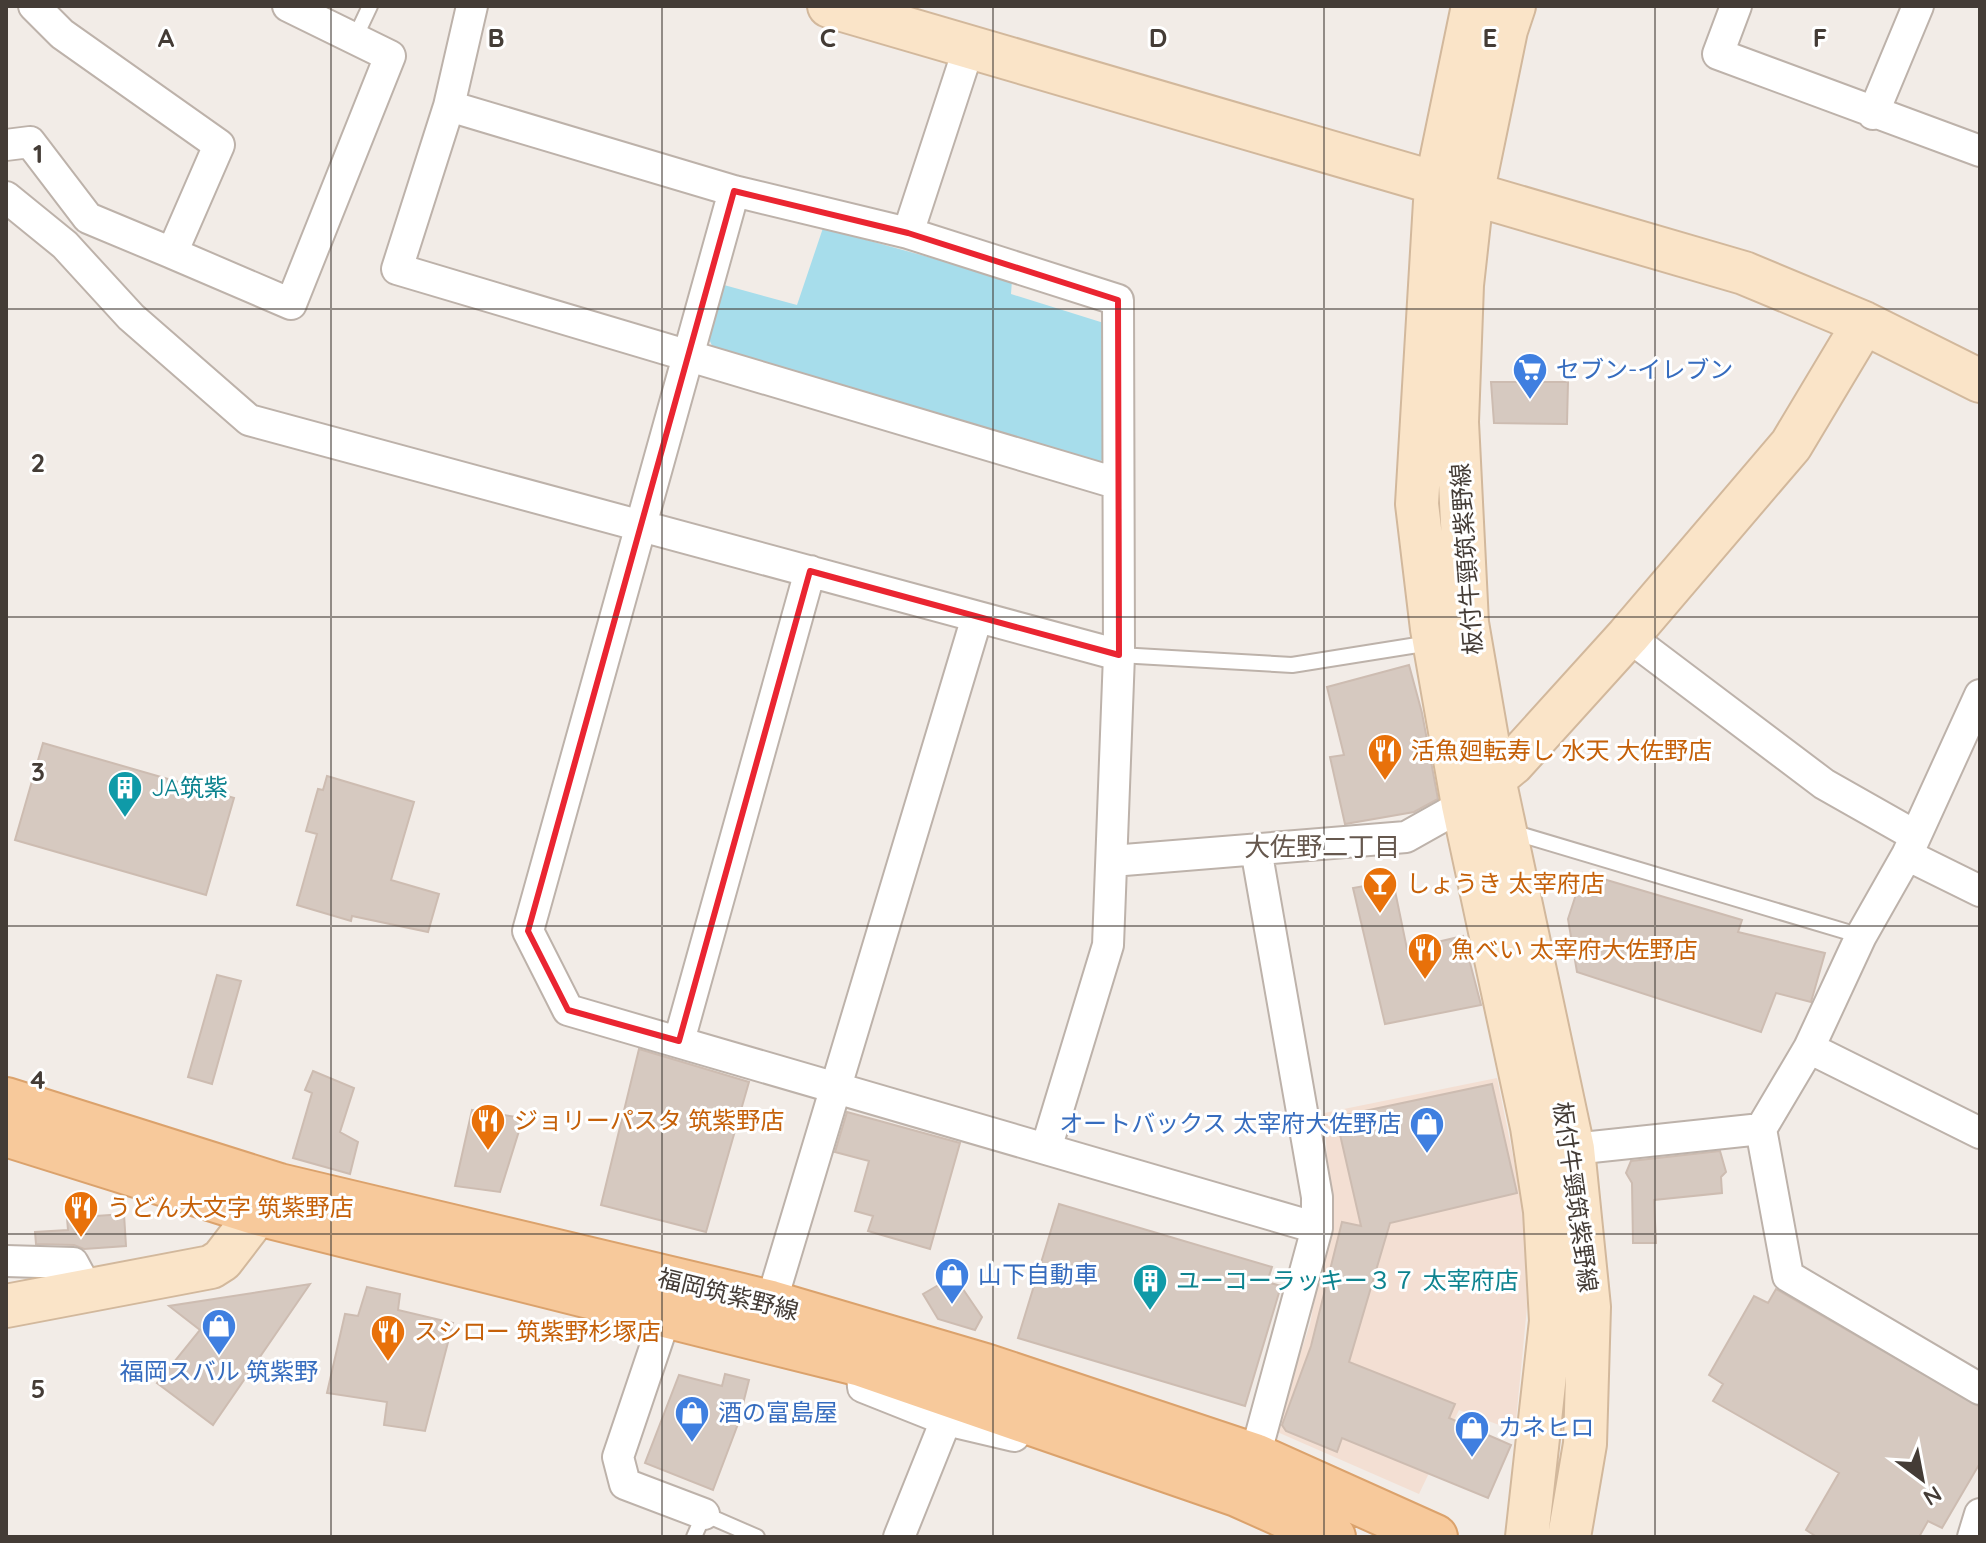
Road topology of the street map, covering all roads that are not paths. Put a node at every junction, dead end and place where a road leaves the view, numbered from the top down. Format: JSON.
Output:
{"nodes":[{"id":1,"x":34,"y":6,"type":"edge"},
{"id":2,"x":288,"y":6,"type":"edge"},
{"id":3,"x":370,"y":6,"type":"edge"},
{"id":4,"x":472,"y":6,"type":"edge"},
{"id":5,"x":829,"y":6,"type":"edge"},
{"id":6,"x":1473,"y":6,"type":"edge"},
{"id":7,"x":1514,"y":6,"type":"edge"},
{"id":8,"x":1736,"y":6,"type":"edge"},
{"id":9,"x":1918,"y":6,"type":"edge"},
{"id":10,"x":353,"y":40,"type":"junction"},
{"id":11,"x":969,"y":47,"type":"junction"},
{"id":12,"x":449,"y":106,"type":"junction"},
{"id":13,"x":1873,"y":114,"type":"junction"},
{"id":14,"x":6,"y":145,"type":"edge"},
{"id":15,"x":1980,"y":151,"type":"edge"},
{"id":16,"x":1454,"y":190,"type":"junction"},
{"id":17,"x":734,"y":191,"type":"junction"},
{"id":18,"x":6,"y":197,"type":"edge"},
{"id":19,"x":908,"y":233,"type":"junction"},
{"id":20,"x":172,"y":253,"type":"junction"},
{"id":21,"x":1864,"y":323,"type":"junction"},
{"id":22,"x":688,"y":356,"type":"junction"},
{"id":23,"x":1980,"y":381,"type":"edge"},
{"id":24,"x":1116,"y":483,"type":"junction"},
{"id":25,"x":640,"y":525,"type":"junction"},
{"id":26,"x":810,"y":571,"type":"junction"},
{"id":27,"x":977,"y":617,"type":"junction"},
{"id":28,"x":1628,"y":636,"type":"junction"},
{"id":29,"x":1435,"y":642,"type":"junction"},
{"id":30,"x":1119,"y":655,"type":"junction"},
{"id":31,"x":1980,"y":695,"type":"edge"},
{"id":32,"x":1478,"y":792,"type":"junction"},
{"id":33,"x":1505,"y":830,"type":"junction"},
{"id":34,"x":1910,"y":845,"type":"junction"},
{"id":35,"x":1256,"y":849,"type":"junction"},
{"id":36,"x":1112,"y":861,"type":"junction"},
{"id":37,"x":1980,"y":891,"type":"edge"},
{"id":38,"x":1861,"y":936,"type":"junction"},
{"id":39,"x":679,"y":1041,"type":"junction"},
{"id":40,"x":1809,"y":1048,"type":"junction"},
{"id":41,"x":834,"y":1086,"type":"junction"},
{"id":42,"x":6,"y":1100,"type":"edge"},
{"id":43,"x":1761,"y":1129,"type":"junction"},
{"id":44,"x":1980,"y":1133,"type":"edge"},
{"id":45,"x":6,"y":1134,"type":"edge"},
{"id":46,"x":1046,"y":1149,"type":"junction"},
{"id":47,"x":1573,"y":1149,"type":"junction"},
{"id":48,"x":268,"y":1199,"type":"junction"},
{"id":49,"x":1317,"y":1228,"type":"junction"},
{"id":50,"x":6,"y":1261,"type":"edge"},
{"id":51,"x":88,"y":1291,"type":"junction"},
{"id":52,"x":771,"y":1303,"type":"junction"},
{"id":53,"x":6,"y":1306,"type":"edge"},
{"id":54,"x":667,"y":1312,"type":"junction"},
{"id":55,"x":861,"y":1364,"type":"junction"},
{"id":56,"x":1980,"y":1389,"type":"edge"},
{"id":57,"x":946,"y":1420,"type":"junction"},
{"id":58,"x":1066,"y":1435,"type":"junction"},
{"id":59,"x":1255,"y":1456,"type":"junction"},
{"id":60,"x":1980,"y":1514,"type":"edge"},
{"id":61,"x":699,"y":1525,"type":"edge"},
{"id":62,"x":757,"y":1537,"type":"edge"},
{"id":63,"x":899,"y":1537,"type":"edge"},
{"id":64,"x":1333,"y":1537,"type":"edge"},
{"id":65,"x":1435,"y":1537,"type":"edge"},
{"id":66,"x":1527,"y":1537,"type":"edge"},
{"id":67,"x":1569,"y":1537,"type":"edge"},
{"id":68,"x":1973,"y":1537,"type":"edge"}],
"edges":[{"from":1,"to":20,"type":"street"},
{"from":2,"to":10,"type":"street"},
{"from":3,"to":10,"type":"lane"},
{"from":4,"to":12,"type":"street"},
{"from":5,"to":11,"type":"main road"},
{"from":6,"to":16,"type":"main road","name":"板付牛頸筑紫野線"},
{"from":7,"to":16,"type":"main road","name":"板付牛頸筑紫野線"},
{"from":8,"to":13,"type":"street"},
{"from":9,"to":13,"type":"street"},
{"from":10,"to":20,"type":"street"},
{"from":11,"to":16,"type":"main road"},
{"from":11,"to":19,"type":"street"},
{"from":12,"to":17,"type":"street"},
{"from":12,"to":22,"type":"street"},
{"from":13,"to":15,"type":"street"},
{"from":14,"to":20,"type":"street"},
{"from":16,"to":21,"type":"main road"},
{"from":16,"to":29,"type":"main road","name":"板付牛頸筑紫野線"},
{"from":16,"to":32,"type":"main road","name":"板付牛頸筑紫野線"},
{"from":17,"to":19,"type":"street"},
{"from":17,"to":22,"type":"street"},
{"from":18,"to":25,"type":"street"},
{"from":19,"to":24,"type":"street"},
{"from":21,"to":23,"type":"main road"},
{"from":21,"to":28,"type":"main road"},
{"from":22,"to":24,"type":"street"},
{"from":22,"to":25,"type":"street"},
{"from":24,"to":30,"type":"street"},
{"from":25,"to":26,"type":"street"},
{"from":25,"to":39,"type":"street"},
{"from":26,"to":27,"type":"street"},
{"from":26,"to":39,"type":"street"},
{"from":27,"to":30,"type":"street"},
{"from":27,"to":41,"type":"street"},
{"from":28,"to":32,"type":"main road"},
{"from":28,"to":34,"type":"street"},
{"from":29,"to":30,"type":"lane"},
{"from":29,"to":32,"type":"main road","name":"板付牛頸筑紫野線"},
{"from":30,"to":36,"type":"street"},
{"from":31,"to":34,"type":"street"},
{"from":32,"to":33,"type":"main road","name":"板付牛頸筑紫野線"},
{"from":32,"to":35,"type":"street"},
{"from":32,"to":66,"type":"main road","name":"板付牛頸筑紫野線"},
{"from":33,"to":38,"type":"lane"},
{"from":33,"to":47,"type":"main road","name":"板付牛頸筑紫野線"},
{"from":34,"to":37,"type":"street"},
{"from":34,"to":38,"type":"street"},
{"from":35,"to":36,"type":"street"},
{"from":35,"to":49,"type":"street"},
{"from":36,"to":46,"type":"street"},
{"from":38,"to":40,"type":"street"},
{"from":39,"to":41,"type":"street"},
{"from":40,"to":43,"type":"street"},
{"from":40,"to":44,"type":"street"},
{"from":41,"to":46,"type":"street"},
{"from":41,"to":52,"type":"street"},
{"from":42,"to":48,"type":"main road","name":"福岡筑紫野線"},
{"from":43,"to":47,"type":"street"},
{"from":43,"to":56,"type":"street"},
{"from":45,"to":48,"type":"main road","name":"福岡筑紫野線"},
{"from":46,"to":49,"type":"street"},
{"from":47,"to":67,"type":"main road","name":"板付牛頸筑紫野線"},
{"from":48,"to":51,"type":"main road"},
{"from":48,"to":52,"type":"main road","name":"福岡筑紫野線"},
{"from":48,"to":54,"type":"main road","name":"福岡筑紫野線"},
{"from":49,"to":59,"type":"street"},
{"from":50,"to":51,"type":"street"},
{"from":51,"to":53,"type":"main road"},
{"from":52,"to":59,"type":"main road","name":"福岡筑紫野線"},
{"from":54,"to":55,"type":"main road","name":"福岡筑紫野線"},
{"from":54,"to":61,"type":"street"},
{"from":55,"to":57,"type":"street"},
{"from":55,"to":58,"type":"main road","name":"福岡筑紫野線"},
{"from":57,"to":58,"type":"street"},
{"from":57,"to":63,"type":"street"},
{"from":58,"to":64,"type":"main road","name":"福岡筑紫野線"},
{"from":59,"to":65,"type":"main road","name":"福岡筑紫野線"},
{"from":60,"to":68,"type":"street"},
{"from":61,"to":62,"type":"lane"}]}
